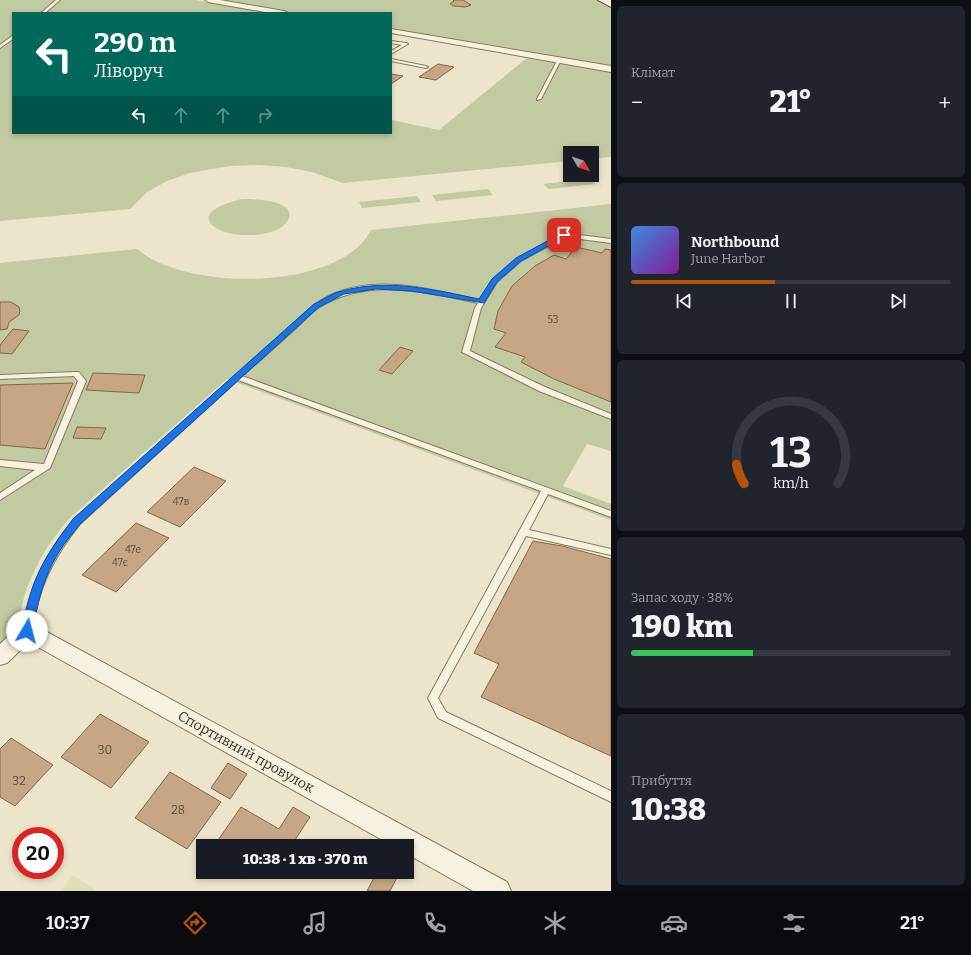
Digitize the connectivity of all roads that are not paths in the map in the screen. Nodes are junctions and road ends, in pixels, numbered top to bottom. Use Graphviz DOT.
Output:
graph roads {
  1 [pos="58,0"];
  2 [pos="208,0"];
  3 [pos="603,0"];
  4 [pos="611,4"];
  5 [pos="44,12"];
  6 [pos="278,12"];
  7 [pos="392,31"];
  8 [pos="12,38"];
  9 [pos="392,42"];
  10 [pos="0,47"];
  11 [pos="392,52"];
  12 [pos="392,60"];
  13 [pos="559,60"];
  14 [pos="426,67"];
  15 [pos="611,69"];
  16 [pos="540,99"];
  17 [pos="611,241"];
  18 [pos="482,302"];
  19 [pos="0,377"];
  20 [pos="237,377"];
  21 [pos="611,417"];
  22 [pos="0,463"];
  23 [pos="43,468"];
  24 [pos="546,490"];
  25 [pos="0,497"];
  26 [pos="611,514"];
  27 [pos="523,532"];
  28 [pos="611,552"];
  29 [pos="27,631"];
  30 [pos="0,657"];
  31 [pos="611,796"];
  32 [pos="498,891"];
  1 -- 5 [label="lane"];
  2 -- 6 [label="street"];
  3 -- 4 [label="main road"];
  7 -- 13 [label="street"];
  8 -- 10 [label="lane"];
  9 -- 11 [label="lane"];
  12 -- 14 [label="lane"];
  13 -- 15 [label="street"];
  13 -- 16 [label="lane"];
  17 -- 18 [label="lane"];
  18 -- 20 [label="lane"];
  18 -- 21 [label="lane"];
  19 -- 23 [label="lane"];
  20 -- 24 [label="lane"];
  20 -- 29 [label="lane"];
  22 -- 23 [label="lane"];
  23 -- 25 [label="lane"];
  24 -- 26 [label="lane"];
  24 -- 27 [label="lane"];
  27 -- 28 [label="lane"];
  27 -- 31 [label="lane"];
  29 -- 30 [label="street"];
  29 -- 32 [label="street, Спортивний провулок"];
}
